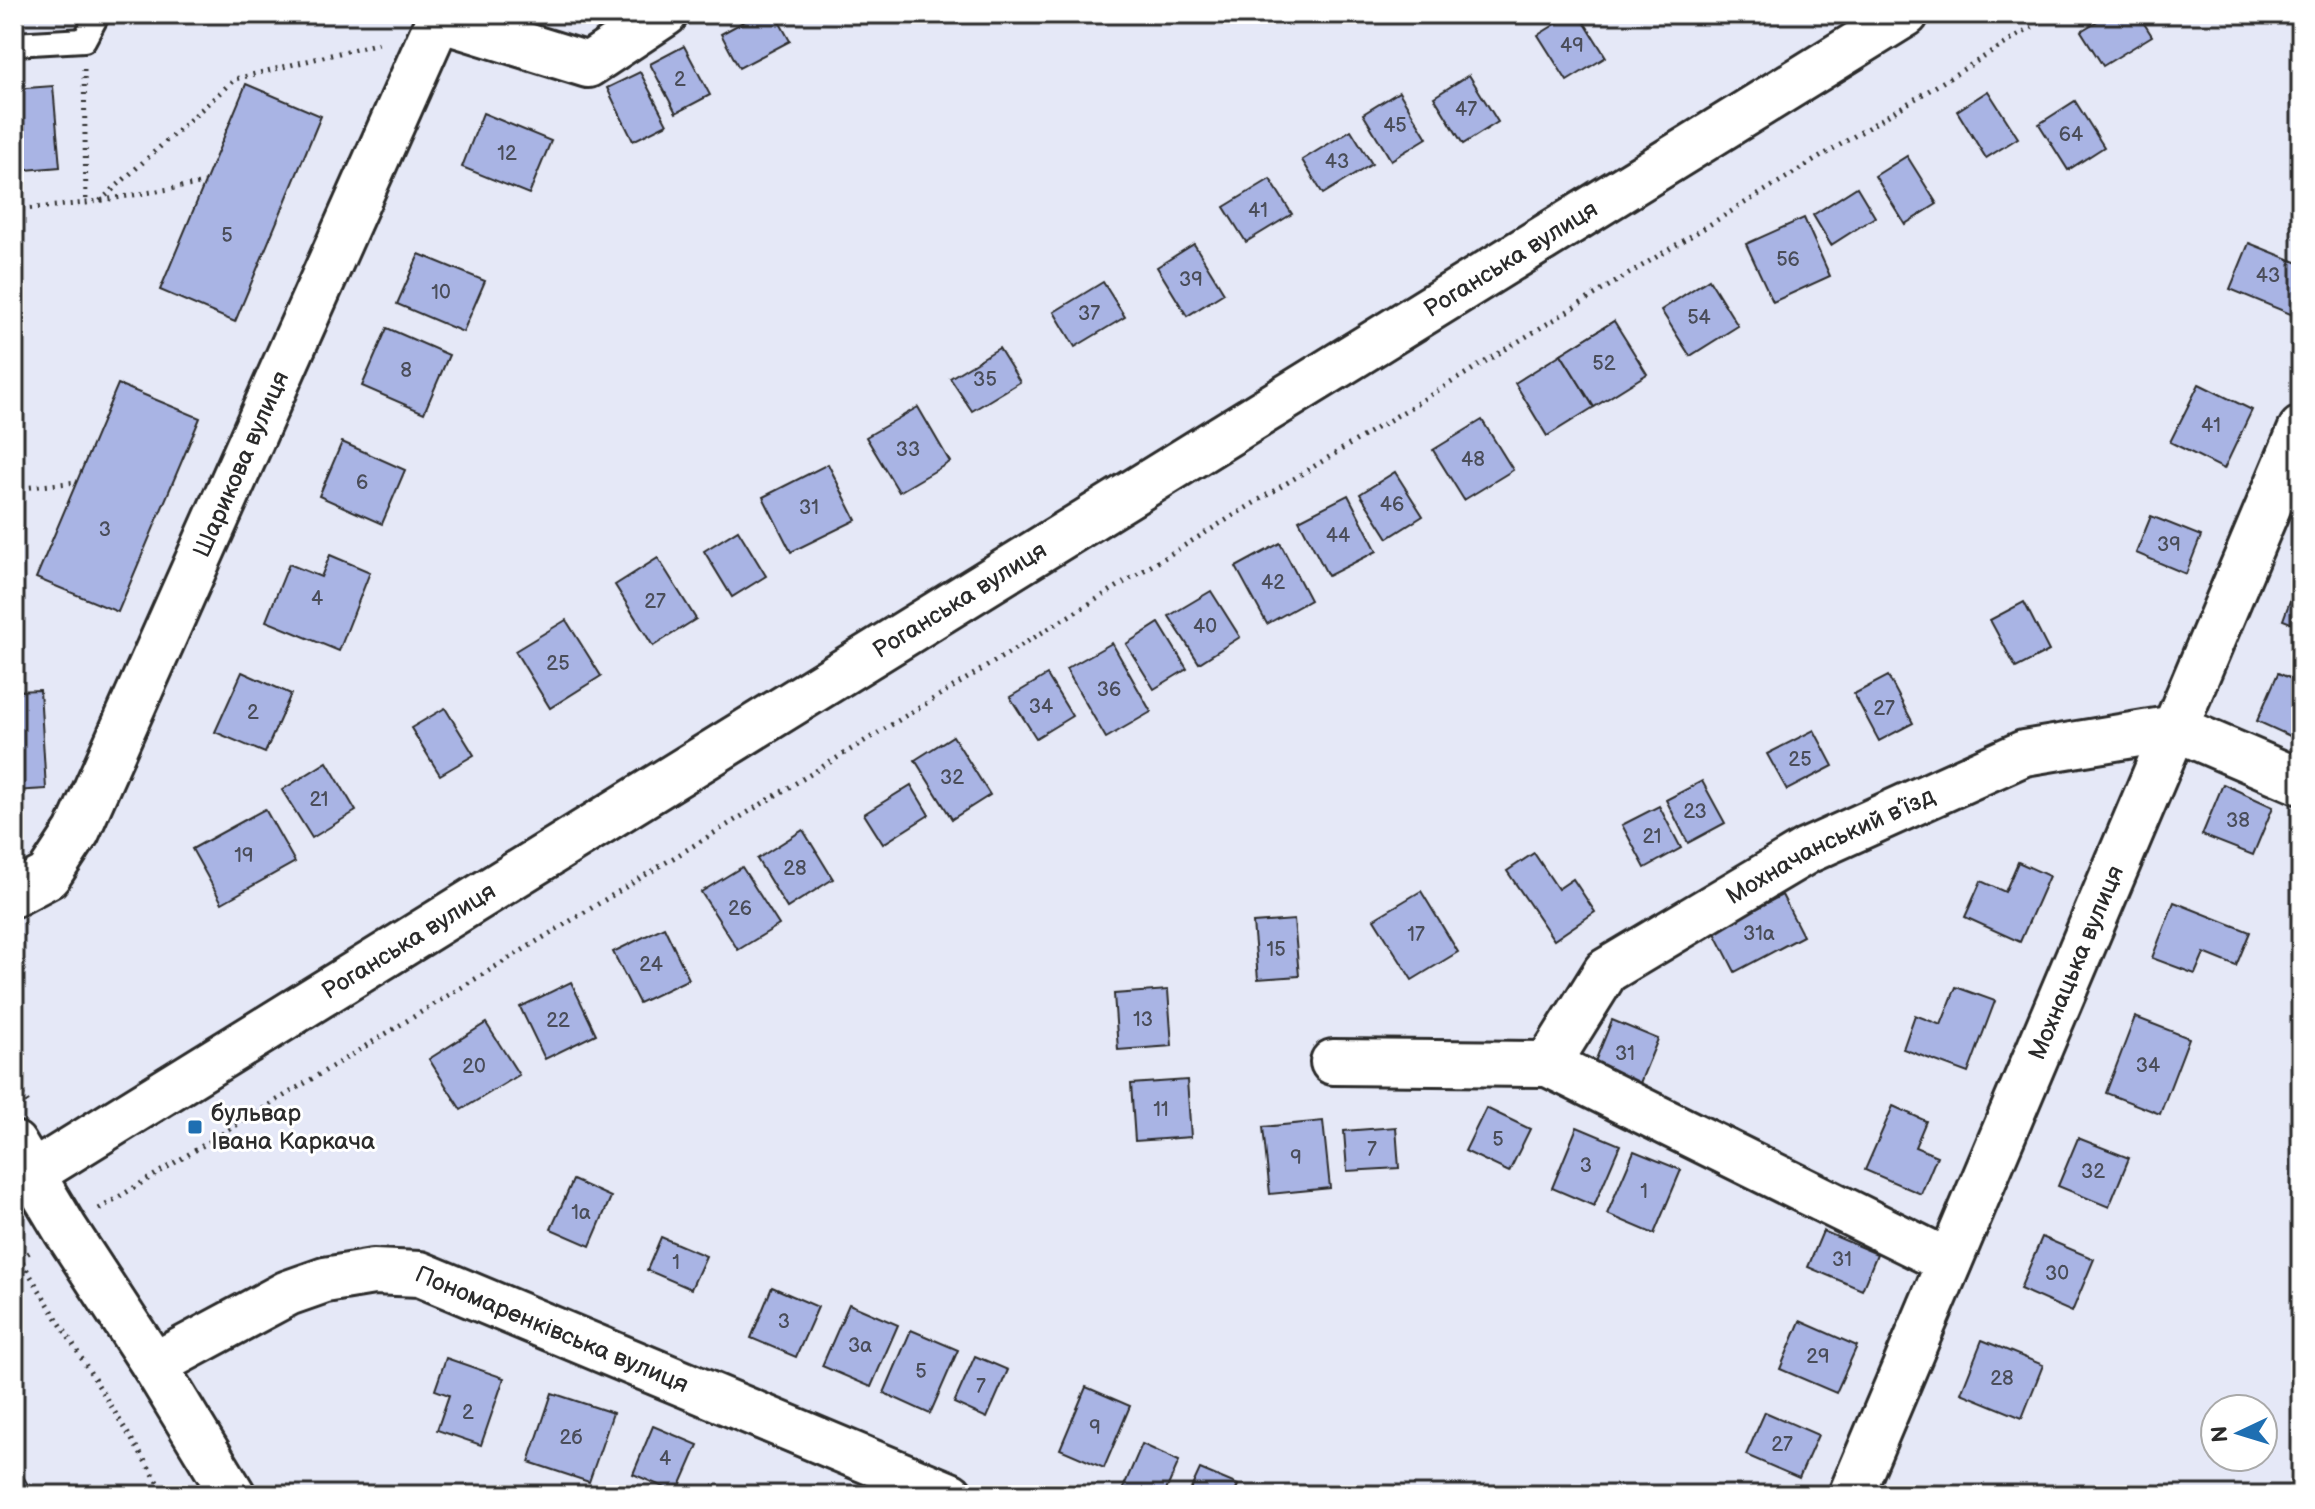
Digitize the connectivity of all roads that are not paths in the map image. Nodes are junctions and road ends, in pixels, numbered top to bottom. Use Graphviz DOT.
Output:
graph roads {
  1 [pos="98,14"];
  2 [pos="665,14"];
  3 [pos="1906,14"];
  4 [pos="440,16"];
  5 [pos="14,44"];
  6 [pos="2301,429"];
  7 [pos="2175,728"];
  8 [pos="2301,782"];
  9 [pos="14,894"];
  10 [pos="1333,1062"];
  11 [pos="1548,1064"];
  12 [pos="20,1168"];
  13 [pos="1949,1262"];
  14 [pos="154,1365"];
  15 [pos="233,1495"];
  16 [pos="950,1495"];
  17 [pos="1851,1495"];
  1 -- 5 [label="lane"];
  2 -- 4 [label="street"];
  3 -- 12 [label="street, Роганська вулиця"];
  4 -- 9 [label="street, Шарикова вулиця"];
  6 -- 7 [label="street, Мохнацька вулиця"];
  7 -- 8 [label="street"];
  7 -- 11 [label="street, Мохначанський в’їзд"];
  7 -- 13 [label="street, Мохнацька вулиця"];
  10 -- 11 [label="street"];
  11 -- 13 [label="street"];
  12 -- 14 [label="street"];
  13 -- 17 [label="street, Мохнацька вулиця"];
  14 -- 15 [label="street"];
  14 -- 16 [label="street, Пономаренківська вулиця"];
}
